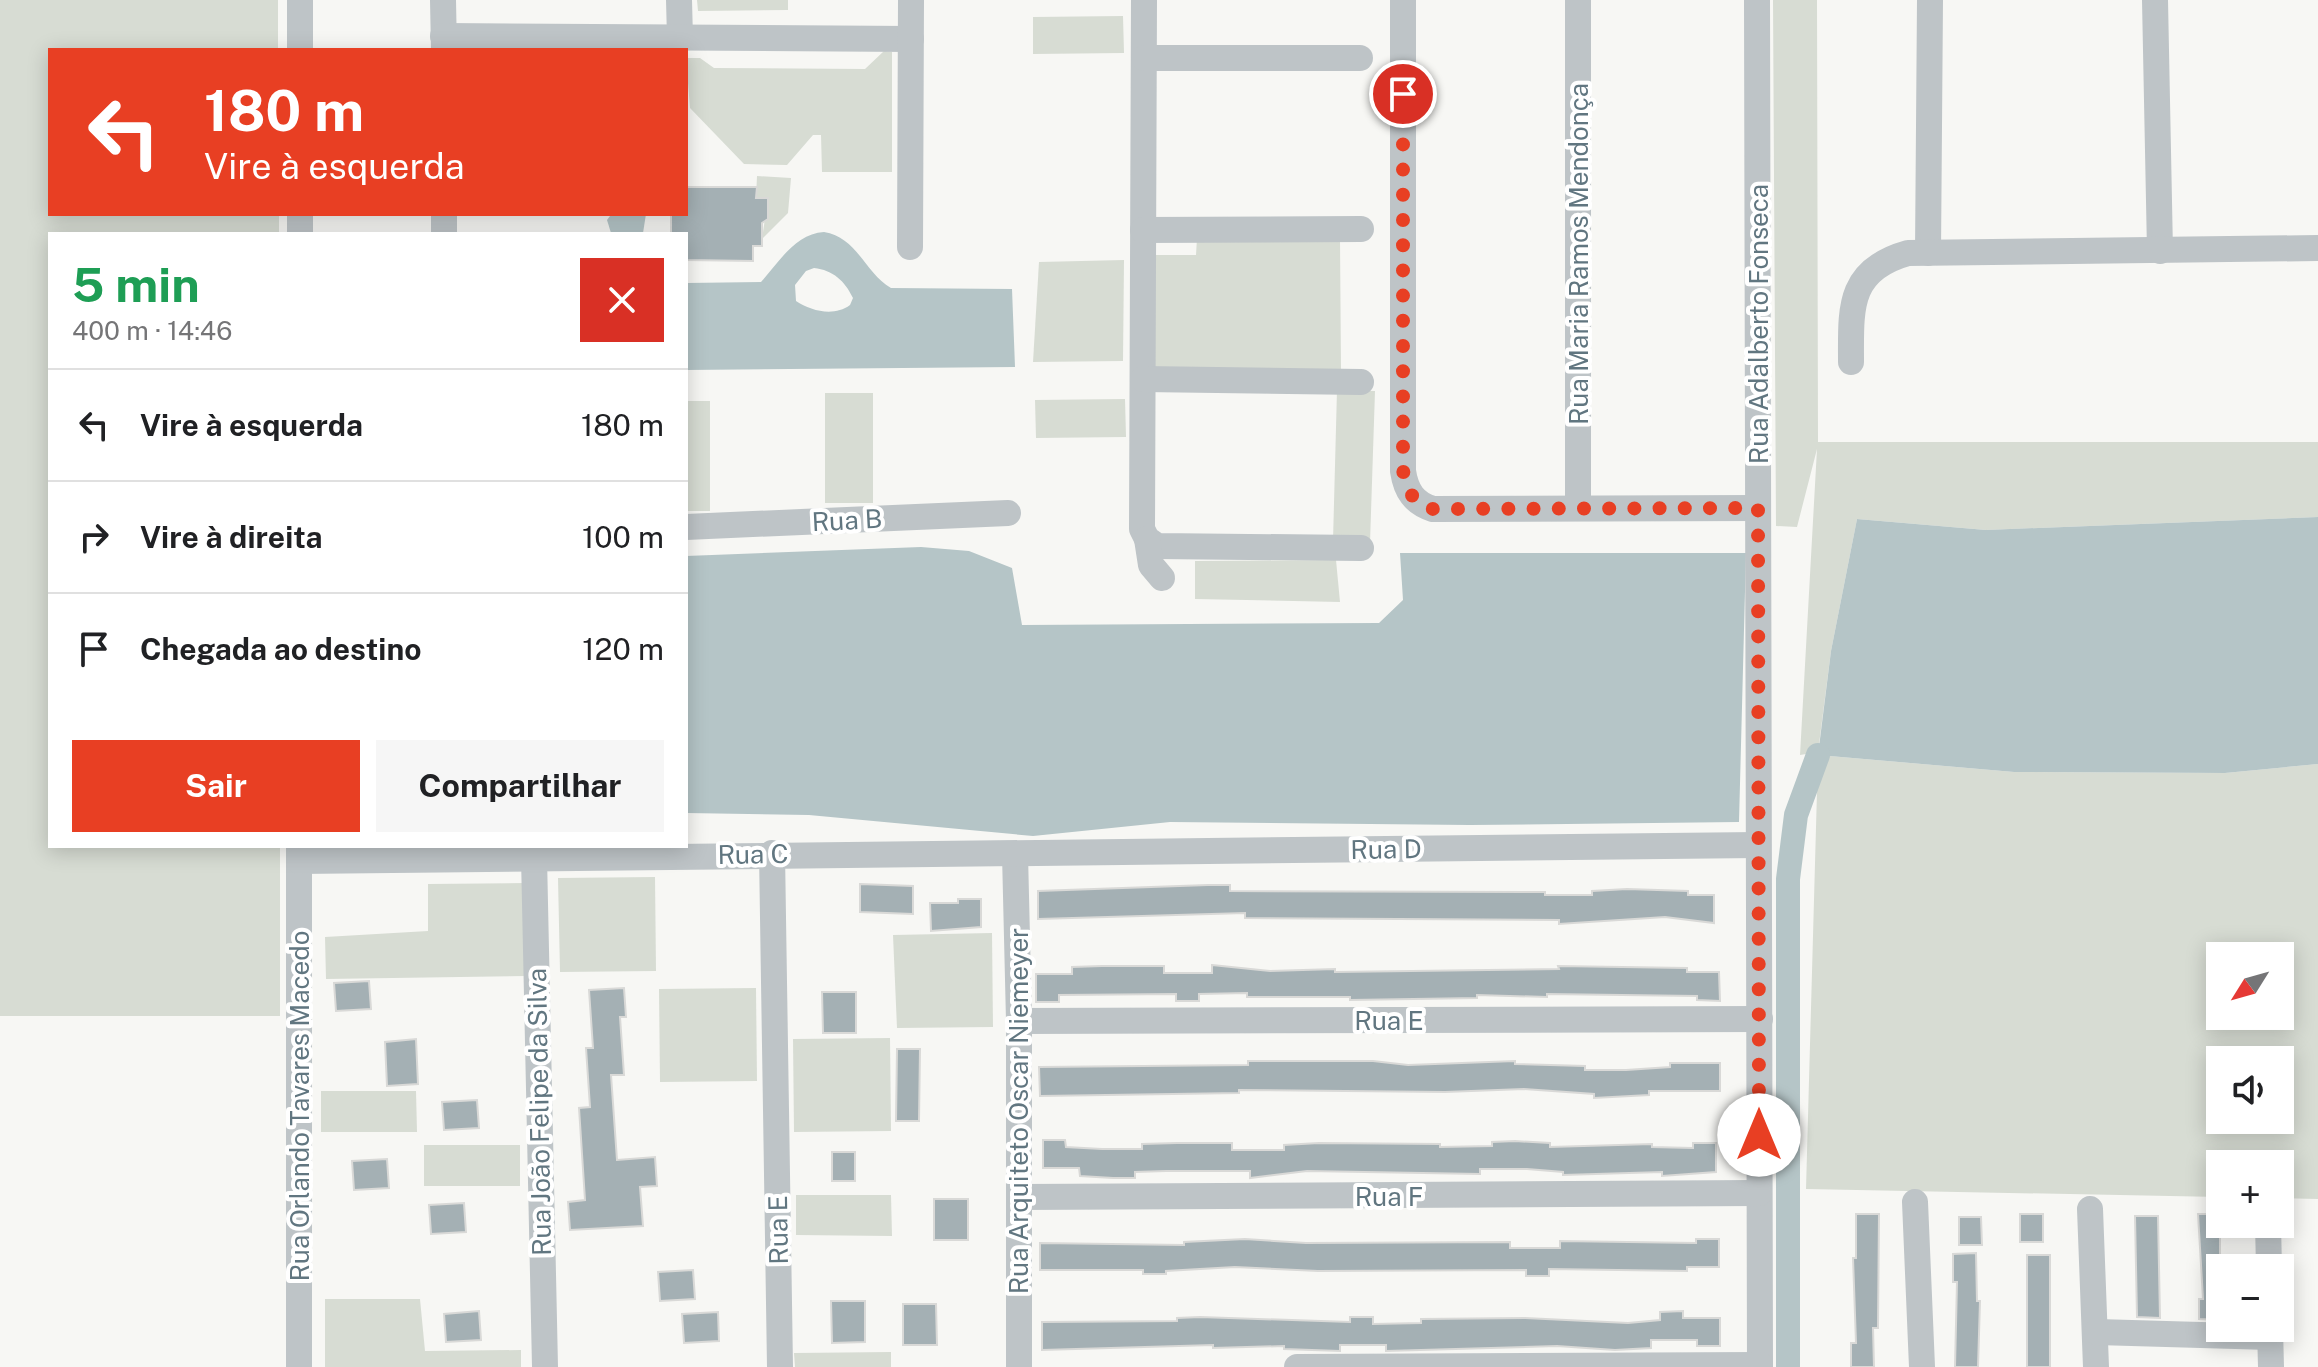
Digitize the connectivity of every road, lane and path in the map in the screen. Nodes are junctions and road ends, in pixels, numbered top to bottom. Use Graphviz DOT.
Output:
graph roads {
  1 [pos="300,0"];
  2 [pos="443,0"];
  3 [pos="679,0"];
  4 [pos="911,0"];
  5 [pos="1144,0"];
  6 [pos="1403,0"];
  7 [pos="1578,0"];
  8 [pos="1757,0"];
  9 [pos="1930,0"];
  10 [pos="2155,0"];
  11 [pos="680,38"];
  12 [pos="911,39"];
  13 [pos="444,43"];
  14 [pos="300,48"];
  15 [pos="1144,58"];
  16 [pos="1360,58"];
  17 [pos="1361,229"];
  18 [pos="1143,230"];
  19 [pos="910,247"];
  20 [pos="2318,248"];
  21 [pos="2160,251"];
  22 [pos="1928,253"];
  23 [pos="1851,362"];
  24 [pos="1143,379"];
  25 [pos="1361,382"];
  26 [pos="1578,507"];
  27 [pos="1758,508"];
  28 [pos="1008,513"];
  29 [pos="688,527"];
  30 [pos="1147,539"];
  31 [pos="1361,548"];
  32 [pos="1162,578"];
  33 [pos="1758,845"];
  34 [pos="299,853"];
  35 [pos="772,853"];
  36 [pos="1015,854"];
  37 [pos="534,857"];
  38 [pos="1760,1019"];
  39 [pos="1019,1021"];
  40 [pos="1759,1193"];
  41 [pos="1020,1197"];
  42 [pos="1915,1202"];
  43 [pos="2090,1209"];
  44 [pos="2097,1332"];
  45 [pos="2206,1332"];
  46 [pos="2270,1342"];
  47 [pos="1760,1366"];
  48 [pos="299,1367"];
  49 [pos="545,1367"];
  50 [pos="780,1367"];
  51 [pos="1019,1367"];
  52 [pos="1297,1367"];
  53 [pos="1922,1367"];
  54 [pos="2096,1367"];
  55 [pos="2271,1367"];
  1 -- 14 [label="street"];
  2 -- 13 [label="street"];
  3 -- 11 [label="street"];
  4 -- 12 [label="street"];
  5 -- 15 [label="street"];
  6 -- 26 [label="street"];
  7 -- 26 [label="street, Rua Maria Ramos Mendonça"];
  8 -- 27 [label="street, Rua Adalberto Fonseca"];
  9 -- 22 [label="street"];
  10 -- 21 [label="street"];
  11 -- 12 [label="street"];
  11 -- 13 [label="street"];
  12 -- 19 [label="street"];
  15 -- 16 [label="street"];
  15 -- 18 [label="street"];
  17 -- 18 [label="street"];
  18 -- 24 [label="street"];
  20 -- 21 [label="street"];
  21 -- 22 [label="street"];
  22 -- 23 [label="street"];
  24 -- 25 [label="street"];
  24 -- 30 [label="street"];
  26 -- 27 [label="street"];
  27 -- 33 [label="street, Rua Adalberto Fonseca"];
  28 -- 29 [label="street, Rua B"];
  30 -- 31 [label="street"];
  30 -- 32 [label="street"];
  33 -- 36 [label="street, Rua D"];
  33 -- 38 [label="street, Rua Adalberto Fonseca"];
  34 -- 37 [label="street, Rua C"];
  34 -- 48 [label="street, Rua Orlando Tavares Macedo"];
  35 -- 36 [label="street, Rua C"];
  35 -- 37 [label="street, Rua C"];
  35 -- 50 [label="street, Rua E"];
  36 -- 39 [label="street, Rua Arquiteto Oscar Niemeyer"];
  37 -- 49 [label="street, Rua João Felipe da Silva"];
  38 -- 39 [label="street, Rua E"];
  38 -- 40 [label="street, Rua Adalberto Fonseca"];
  39 -- 41 [label="street, Rua Arquiteto Oscar Niemeyer"];
  40 -- 41 [label="street, Rua F"];
  40 -- 47 [label="street, Rua Adalberto Fonseca"];
  41 -- 51 [label="street, Rua Arquiteto Oscar Niemeyer"];
  42 -- 53 [label="street"];
  43 -- 44 [label="street"];
  44 -- 45 [label="street"];
  44 -- 54 [label="street"];
  46 -- 55 [label="street"];
  47 -- 52 [label="street"];
}
